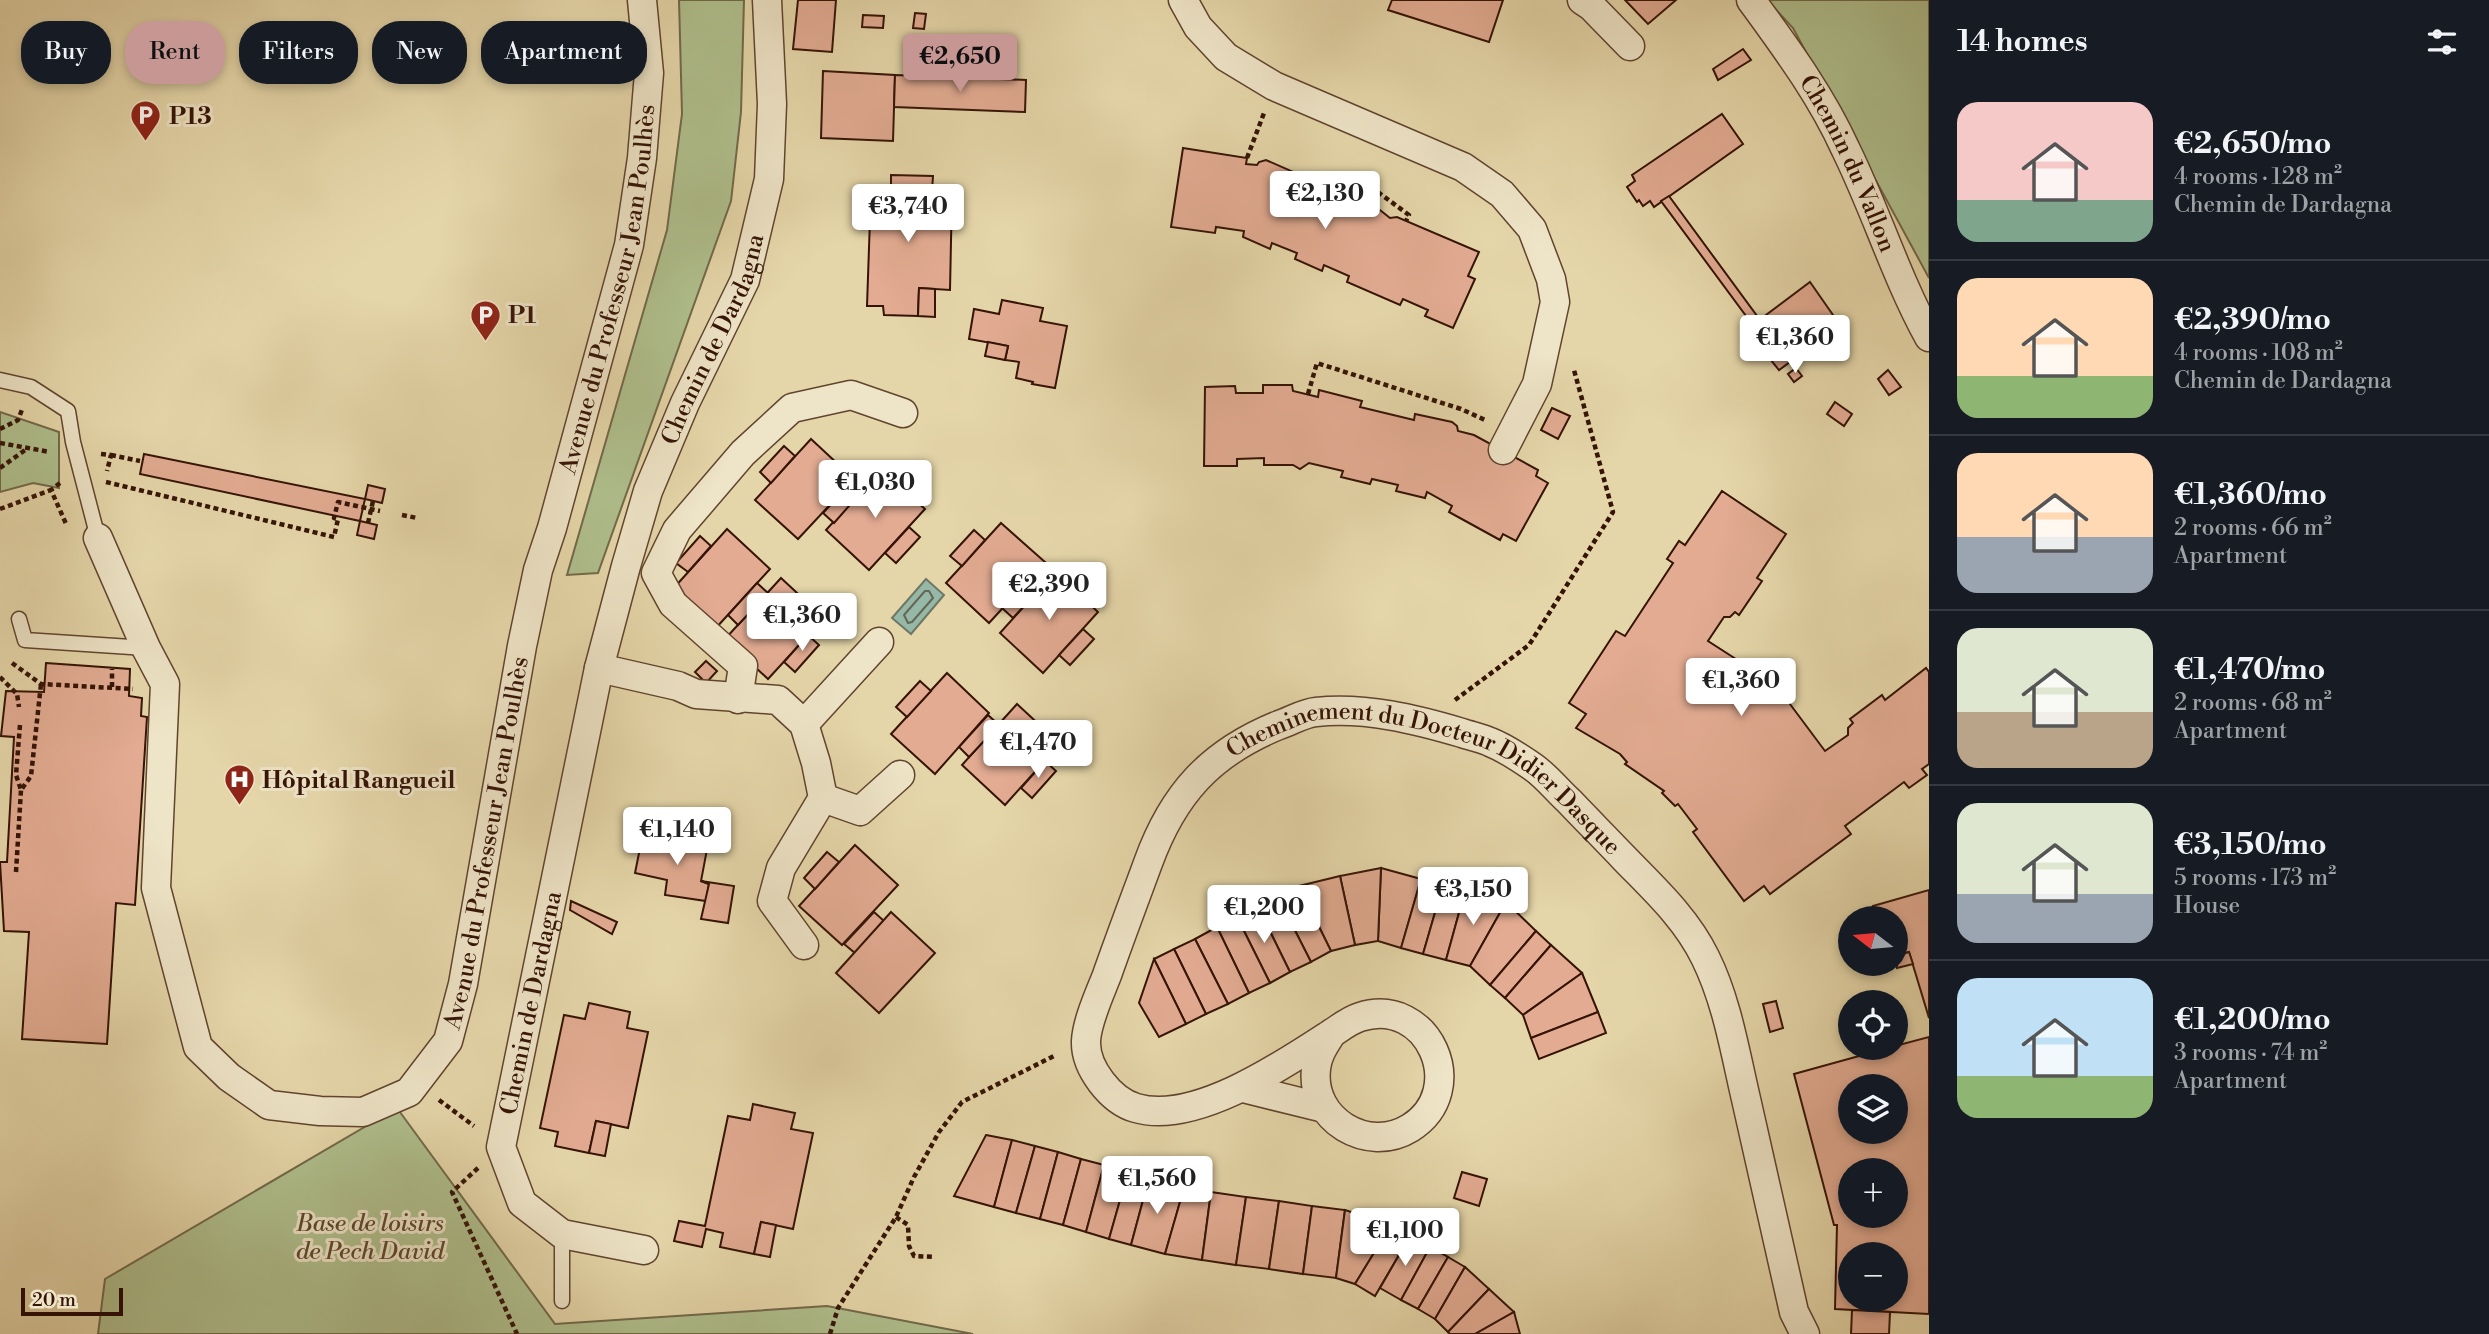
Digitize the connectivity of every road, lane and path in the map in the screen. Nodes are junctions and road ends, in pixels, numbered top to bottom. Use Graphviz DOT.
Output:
graph roads {
  1 [pos="642,0"];
  2 [pos="767,0"];
  3 [pos="1183,0"];
  4 [pos="1582,0"];
  5 [pos="1751,0"];
  6 [pos="1630,46"];
  7 [pos="1273,86"];
  8 [pos="1247,158"];
  9 [pos="1371,187"];
  10 [pos="1406,221"];
  11 [pos="1929,337"];
  12 [pos="1573,368"];
  13 [pos="0,380"];
  14 [pos="1308,394"];
  15 [pos="1461,409"];
  16 [pos="903,413"];
  17 [pos="28,448"];
  18 [pos="1503,450"];
  19 [pos="111,455"];
  20 [pos="141,461"];
  21 [pos="0,468"];
  22 [pos="110,483"];
  23 [pos="51,490"];
  24 [pos="373,501"];
  25 [pos="0,509"];
  26 [pos="372,509"];
  27 [pos="380,511"];
  28 [pos="402,515"];
  29 [pos="417,518"];
  30 [pos="368,523"];
  31 [pos="98,538"];
  32 [pos="19,619"];
  33 [pos="879,642"];
  34 [pos="146,648"];
  35 [pos="10,661"];
  36 [pos="112,666"];
  37 [pos="599,668"];
  38 [pos="1489,673"];
  39 [pos="0,677"];
  40 [pos="41,684"];
  41 [pos="112,687"];
  42 [pos="133,697"];
  43 [pos="738,699"];
  44 [pos="19,707"];
  45 [pos="38,709"];
  46 [pos="804,724"];
  47 [pos="20,725"];
  48 [pos="35,738"];
  49 [pos="900,775"];
  50 [pos="21,790"];
  51 [pos="822,798"];
  52 [pos="16,872"];
  53 [pos="804,945"];
  54 [pos="1332,1033"];
  55 [pos="1086,1043"];
  56 [pos="416,1083"];
  57 [pos="1243,1088"];
  58 [pos="1324,1108"];
  59 [pos="501,1147"];
  60 [pos="452,1192"];
  61 [pos="896,1217"];
  62 [pos="562,1234"];
  63 [pos="644,1250"];
  64 [pos="935,1257"];
  65 [pos="562,1301"];
  66 [pos="517,1334"];
  67 [pos="830,1334"];
  68 [pos="1805,1334"];
  1 -- 56 [label="street, Avenue du Professeur Jean Poulhès"];
  2 -- 37 [label="street, Chemin de Dardagna"];
  3 -- 7 [label="street"];
  4 -- 6 [label="street"];
  5 -- 11 [label="street, Chemin du Vallon"];
  7 -- 8 [label="path"];
  7 -- 18 [label="street"];
  9 -- 10 [label="path"];
  12 -- 38 [label="path"];
  13 -- 31 [label="lane, Avenue du Professeur Jean Poulhès"];
  14 -- 15 [label="path"];
  16 -- 43 [label="street"];
  17 -- 21 [label="path"];
  19 -- 20 [label="path"];
  22 -- 26 [label="path"];
  23 -- 25 [label="path"];
  24 -- 26 [label="path"];
  26 -- 27 [label="path"];
  26 -- 30 [label="path"];
  28 -- 29 [label="path"];
  31 -- 34 [label="street, Avenue du Professeur Jean Poulhès"];
  32 -- 34 [label="lane"];
  33 -- 46 [label="street"];
  34 -- 56 [label="street, Avenue du Professeur Jean Poulhès"];
  35 -- 40 [label="path"];
  36 -- 41 [label="path"];
  37 -- 43 [label="street"];
  37 -- 59 [label="street, Chemin de Dardagna"];
  39 -- 44 [label="path"];
  40 -- 41 [label="path"];
  40 -- 48 [label="path"];
  41 -- 42 [label="path"];
  43 -- 46 [label="street"];
  45 -- 48 [label="path"];
  46 -- 51 [label="street"];
  47 -- 50 [label="path"];
  48 -- 50 [label="path"];
  49 -- 51 [label="street"];
  50 -- 52 [label="path"];
  51 -- 53 [label="street"];
  54 -- 57 [label="street"];
  54 -- 58 [label="street"];
  54 -- 58 [label="street"];
  55 -- 57 [label="street"];
  55 -- 61 [label="path"];
  55 -- 68 [label="street, Cheminement du Docteur Didier Dasque"];
  56 -- 59 [label="path"];
  57 -- 58 [label="street"];
  59 -- 62 [label="street, Chemin de Dardagna"];
  60 -- 66 [label="path"];
  61 -- 64 [label="path"];
  61 -- 67 [label="path"];
  62 -- 63 [label="street, Chemin de Dardagna"];
  62 -- 65 [label="lane"];
}
